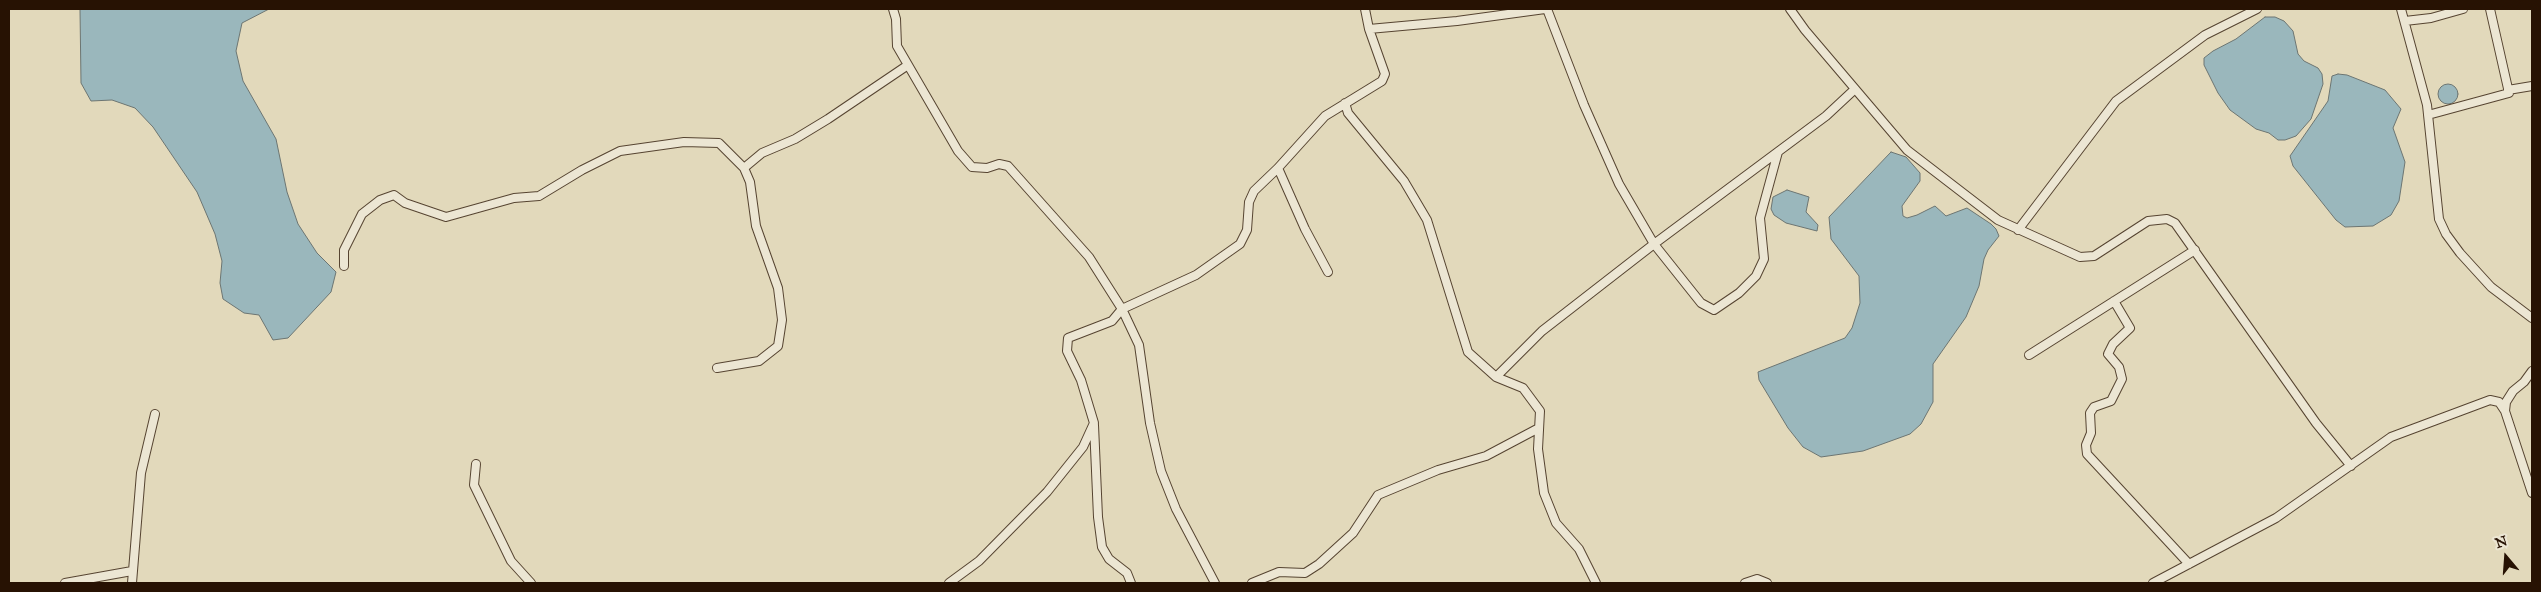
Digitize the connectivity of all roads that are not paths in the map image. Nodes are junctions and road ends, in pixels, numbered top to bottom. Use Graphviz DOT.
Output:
graph roads {
  1 [pos="893,9"];
  2 [pos="1365,9"];
  3 [pos="1546,9"];
  4 [pos="1790,9"];
  5 [pos="2257,9"];
  6 [pos="2401,9"];
  7 [pos="2463,9"];
  8 [pos="2490,9"];
  9 [pos="2405,21"];
  10 [pos="1369,29"];
  11 [pos="908,65"];
  12 [pos="2532,86"];
  13 [pos="1855,89"];
  14 [pos="2508,90"];
  15 [pos="1345,103"];
  16 [pos="2428,115"];
  17 [pos="1778,152"];
  18 [pos="744,168"];
  19 [pos="1278,168"];
  20 [pos="2018,230"];
  21 [pos="1654,244"];
  22 [pos="2195,250"];
  23 [pos="344,266"];
  24 [pos="1328,272"];
  25 [pos="2114,301"];
  26 [pos="1122,309"];
  27 [pos="2532,318"];
  28 [pos="2029,355"];
  29 [pos="717,368"];
  30 [pos="2532,371"];
  31 [pos="1496,377"];
  32 [pos="2505,411"];
  33 [pos="155,414"];
  34 [pos="1094,423"];
  35 [pos="1537,429"];
  36 [pos="476,464"];
  37 [pos="2351,466"];
  38 [pos="2532,493"];
  39 [pos="2189,564"];
  40 [pos="132,570"];
  41 [pos="65,583"];
  42 [pos="132,583"];
  43 [pos="530,583"];
  44 [pos="949,583"];
  45 [pos="1131,583"];
  46 [pos="1215,583"];
  47 [pos="1252,583"];
  48 [pos="1596,583"];
  49 [pos="1745,583"];
  50 [pos="1767,583"];
  51 [pos="2153,583"];
  1 -- 11 [label="street"];
  2 -- 10 [label="street"];
  3 -- 10 [label="street"];
  3 -- 21 [label="street"];
  4 -- 13 [label="street"];
  5 -- 20 [label="street"];
  6 -- 9 [label="street"];
  7 -- 9 [label="street"];
  8 -- 14 [label="street"];
  9 -- 16 [label="street"];
  10 -- 15 [label="street"];
  11 -- 18 [label="street"];
  11 -- 26 [label="street"];
  12 -- 14 [label="street"];
  13 -- 17 [label="street"];
  13 -- 20 [label="street"];
  14 -- 16 [label="street"];
  15 -- 19 [label="street"];
  15 -- 31 [label="street"];
  16 -- 27 [label="street"];
  17 -- 21 [label="street"];
  17 -- 21 [label="street"];
  18 -- 23 [label="street"];
  18 -- 29 [label="street"];
  19 -- 24 [label="street"];
  19 -- 26 [label="street"];
  20 -- 22 [label="street"];
  21 -- 31 [label="street"];
  22 -- 25 [label="street"];
  22 -- 37 [label="street"];
  25 -- 28 [label="street"];
  25 -- 39 [label="street"];
  26 -- 34 [label="street"];
  26 -- 46 [label="street"];
  30 -- 32 [label="street"];
  31 -- 35 [label="street"];
  32 -- 37 [label="street"];
  32 -- 38 [label="street"];
  33 -- 40 [label="street"];
  34 -- 44 [label="street"];
  34 -- 45 [label="street"];
  35 -- 47 [label="street"];
  35 -- 48 [label="street"];
  36 -- 43 [label="street"];
  37 -- 39 [label="street"];
  39 -- 51 [label="street"];
  40 -- 41 [label="street"];
  40 -- 42 [label="street"];
  49 -- 50 [label="street"];
}
